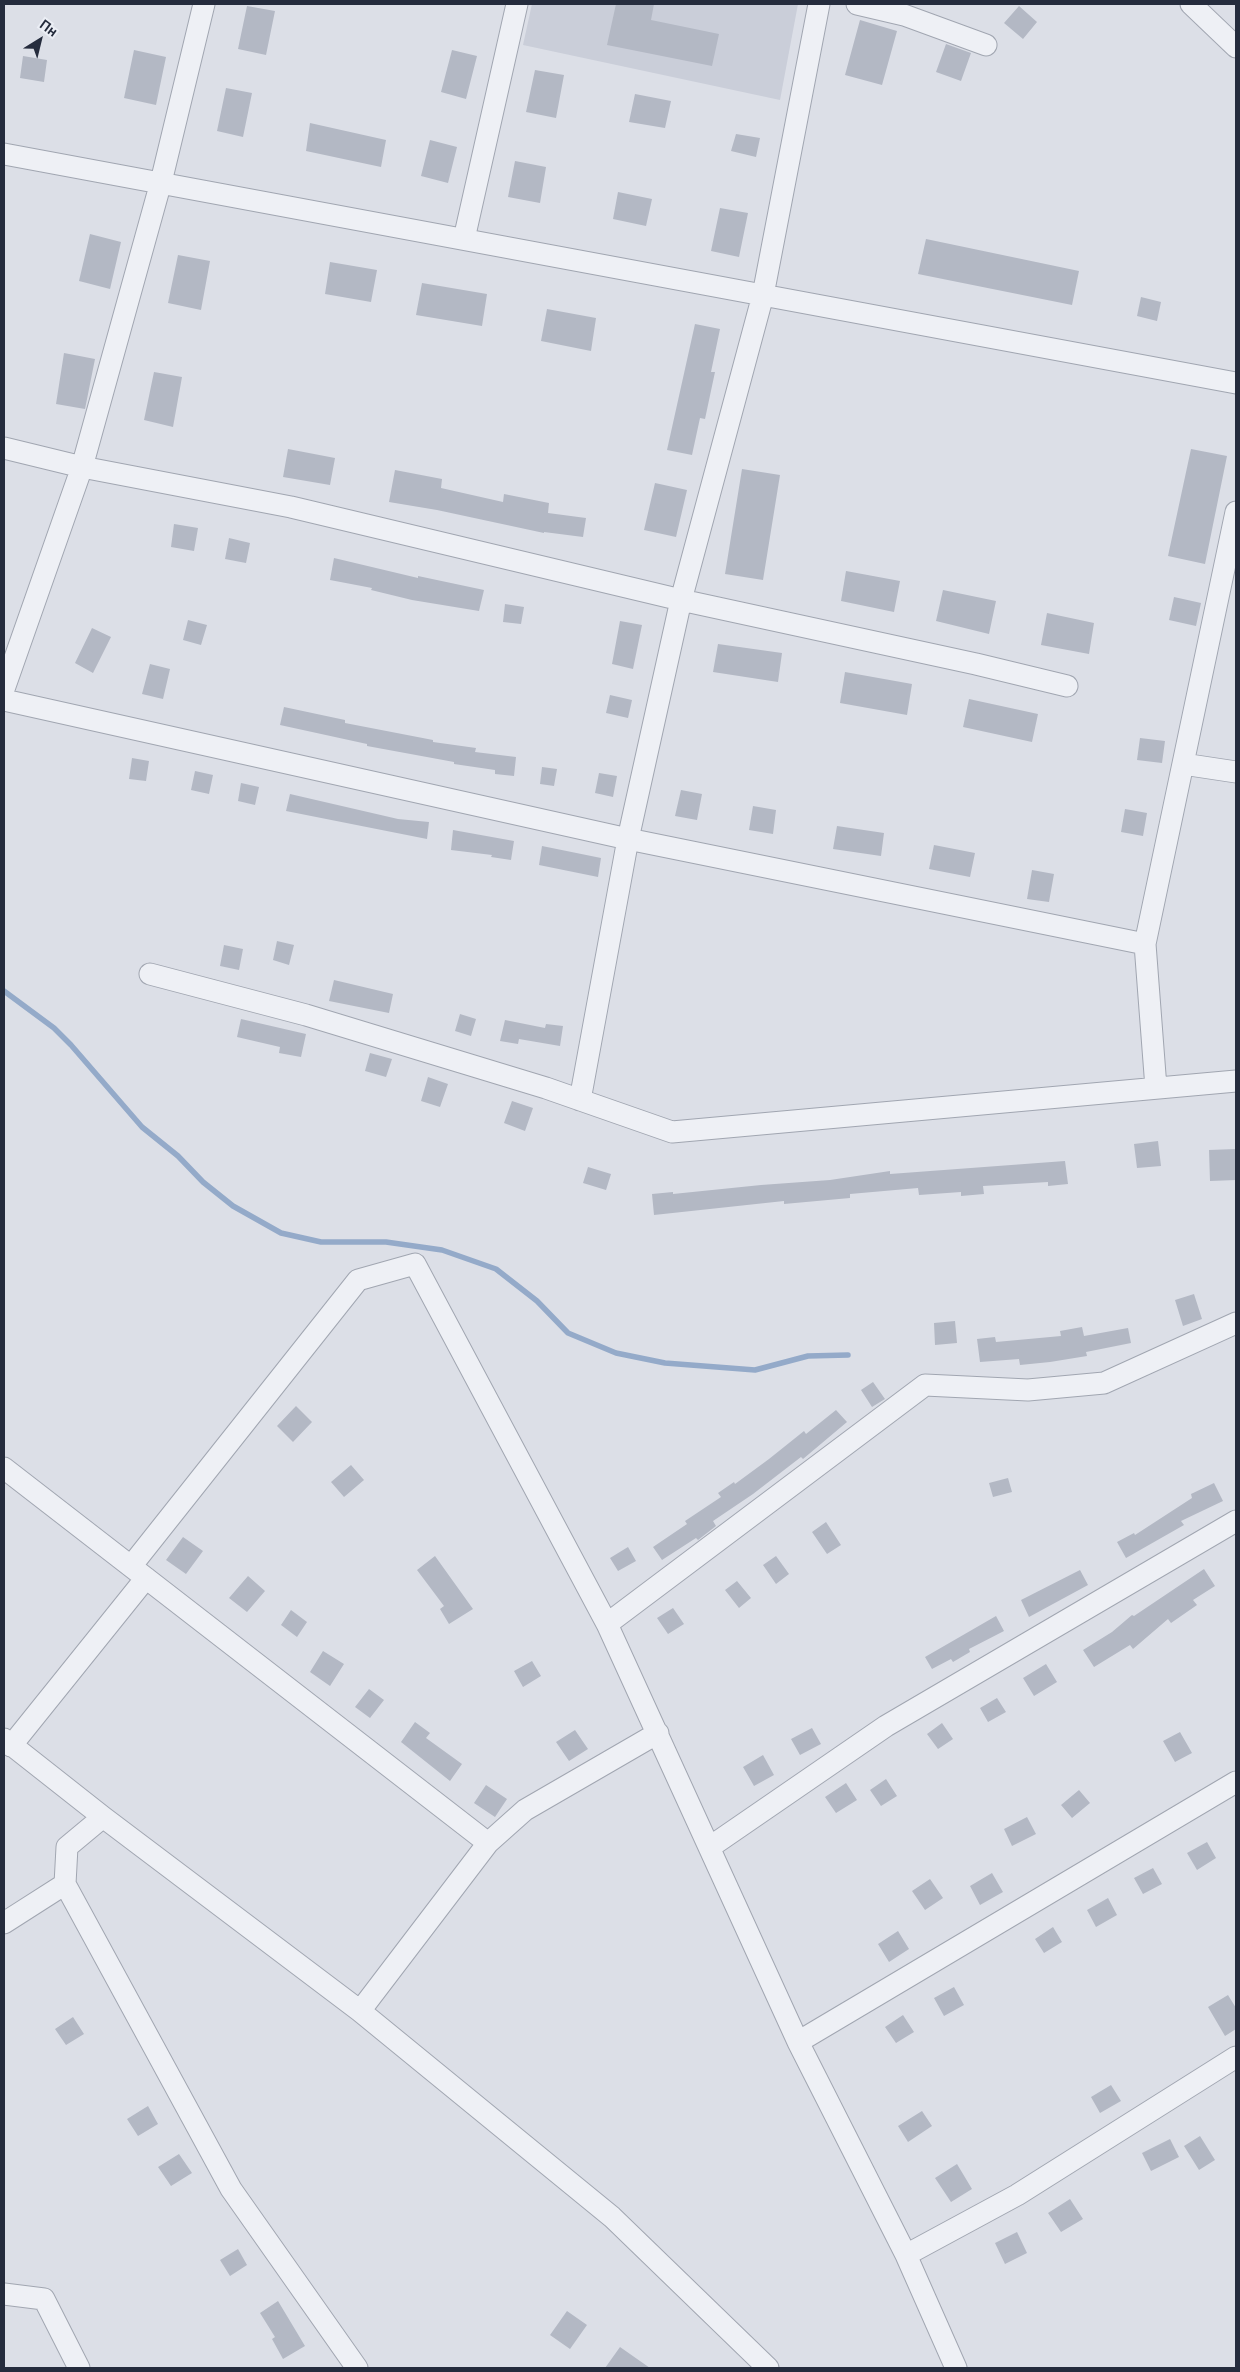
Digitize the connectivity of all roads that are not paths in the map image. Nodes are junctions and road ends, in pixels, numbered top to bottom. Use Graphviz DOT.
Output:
graph roads {
  1 [pos="204,4"];
  2 [pos="517,4"];
  3 [pos="819,4"];
  4 [pos="857,4"];
  5 [pos="1192,4"];
  6 [pos="986,45"];
  7 [pos="1236,47"];
  8 [pos="4,154"];
  9 [pos="161,182"];
  10 [pos="464,239"];
  11 [pos="763,295"];
  12 [pos="1236,383"];
  13 [pos="4,448"];
  14 [pos="82,468"];
  15 [pos="1236,512"];
  16 [pos="682,600"];
  17 [pos="1067,686"];
  18 [pos="4,689"];
  19 [pos="4,700"];
  20 [pos="1183,764"];
  21 [pos="1236,772"];
  22 [pos="628,839"];
  23 [pos="1145,944"];
  24 [pos="150,974"];
  25 [pos="1236,1081"];
  26 [pos="1156,1088"];
  27 [pos="580,1100"];
  28 [pos="1236,1323"];
  29 [pos="4,1468"];
  30 [pos="1236,1521"];
  31 [pos="139,1572"];
  32 [pos="606,1624"];
  33 [pos="658,1733"];
  34 [pos="7,1742"];
  35 [pos="1236,1782"];
  36 [pos="103,1817"];
  37 [pos="488,1843"];
  38 [pos="710,1847"];
  39 [pos="65,1884"];
  40 [pos="4,1923"];
  41 [pos="360,2011"];
  42 [pos="798,2042"];
  43 [pos="1236,2057"];
  44 [pos="906,2255"];
  45 [pos="4,2294"];
  46 [pos="79,2368"];
  47 [pos="357,2368"];
  48 [pos="768,2368"];
  49 [pos="956,2368"];
  1 -- 9 [label="street"];
  2 -- 10 [label="street"];
  3 -- 11 [label="street"];
  4 -- 6 [label="street"];
  5 -- 7 [label="street"];
  8 -- 9 [label="street"];
  9 -- 10 [label="street"];
  9 -- 14 [label="street"];
  10 -- 11 [label="street"];
  11 -- 12 [label="street"];
  11 -- 16 [label="street"];
  13 -- 14 [label="street"];
  14 -- 16 [label="street"];
  14 -- 18 [label="street"];
  15 -- 20 [label="street"];
  16 -- 17 [label="street"];
  16 -- 22 [label="street"];
  19 -- 22 [label="street"];
  20 -- 21 [label="street"];
  20 -- 23 [label="street"];
  22 -- 23 [label="street"];
  22 -- 27 [label="street"];
  23 -- 26 [label="street"];
  24 -- 27 [label="street"];
  25 -- 26 [label="street"];
  26 -- 27 [label="street"];
  28 -- 32 [label="street"];
  29 -- 31 [label="street"];
  30 -- 38 [label="street"];
  31 -- 32 [label="street"];
  31 -- 34 [label="street"];
  31 -- 37 [label="street"];
  32 -- 33 [label="street"];
  33 -- 37 [label="street"];
  33 -- 38 [label="street"];
  34 -- 36 [label="street"];
  35 -- 42 [label="street"];
  36 -- 39 [label="street"];
  36 -- 41 [label="street"];
  37 -- 41 [label="street"];
  38 -- 42 [label="street"];
  39 -- 40 [label="street"];
  39 -- 47 [label="street"];
  41 -- 48 [label="street"];
  42 -- 44 [label="street"];
  43 -- 44 [label="street"];
  44 -- 49 [label="street"];
  45 -- 46 [label="street"];
}
